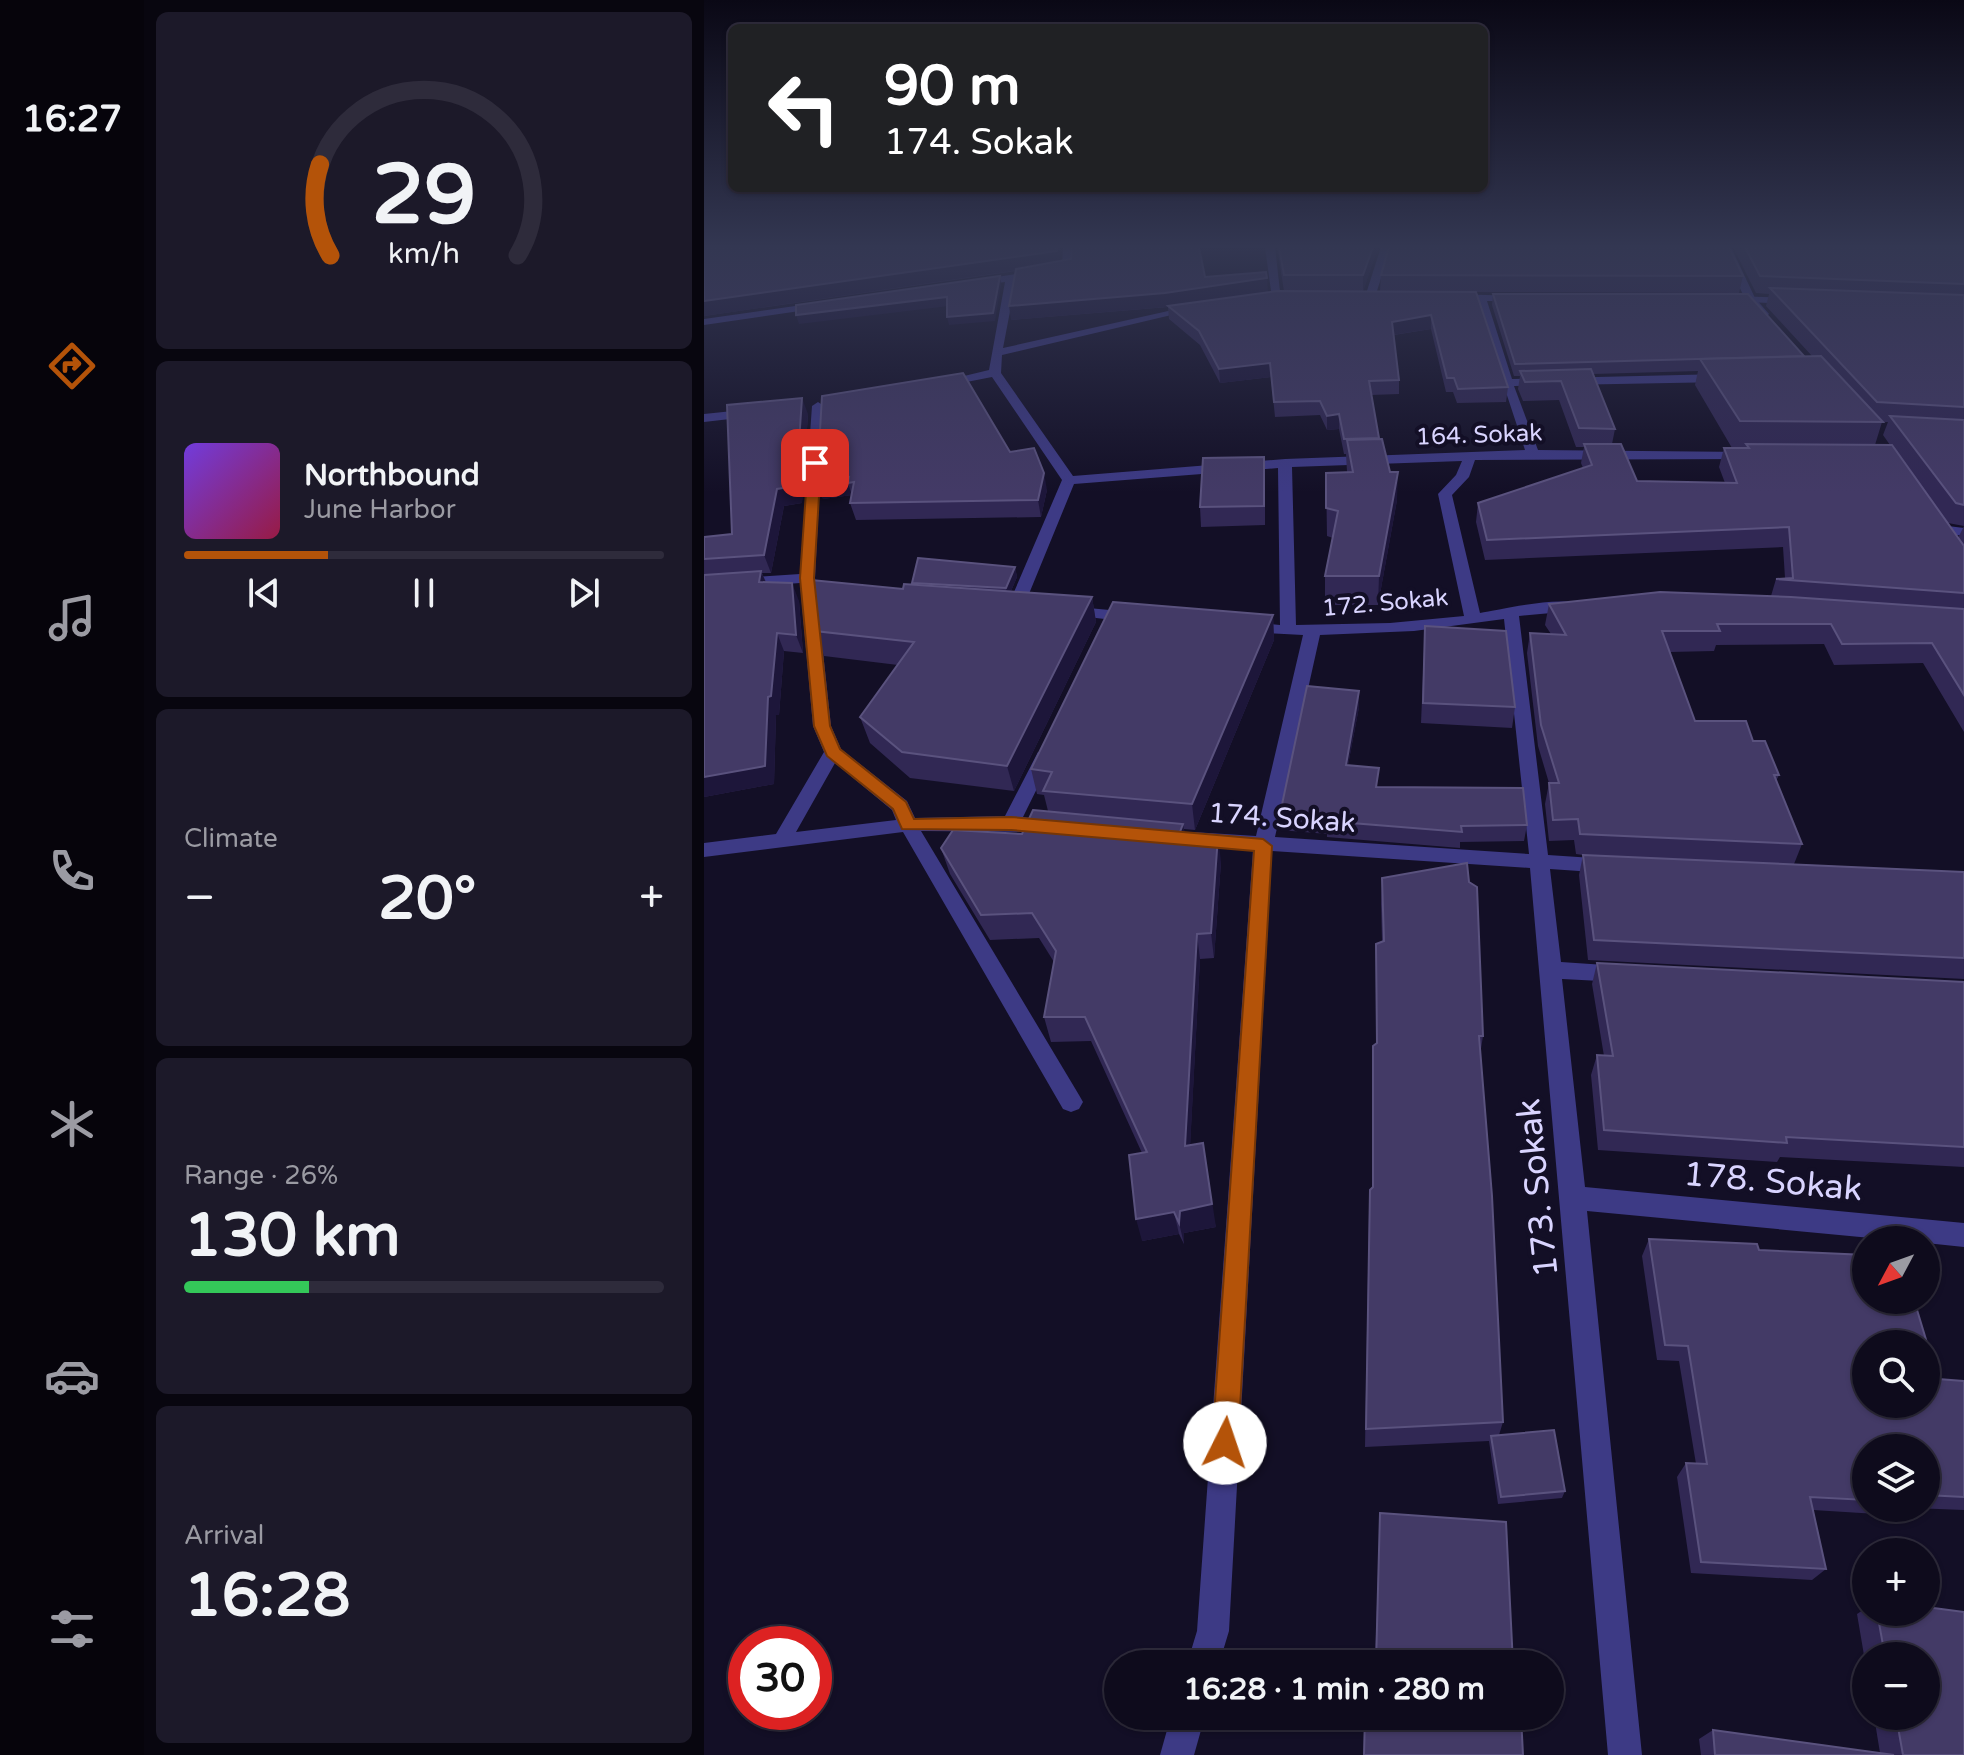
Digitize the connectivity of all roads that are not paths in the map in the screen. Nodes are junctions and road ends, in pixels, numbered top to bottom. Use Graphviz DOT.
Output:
graph roads {
  1 [pos="1001,329"];
  2 [pos="1100,329"];
  3 [pos="1490,329"];
  4 [pos="996,353"];
  5 [pos="995,373"];
  6 [pos="1741,377"];
  7 [pos="1507,383"];
  8 [pos="921,387"];
  9 [pos="819,406"];
  10 [pos="761,412"];
  11 [pos="704,418"];
  12 [pos="1533,454"];
  13 [pos="1767,456"];
  14 [pos="1470,457"];
  15 [pos="1285,463"];
  16 [pos="1069,480"];
  17 [pos="1940,528"];
  18 [pos="1964,532"];
  19 [pos="704,585"];
  20 [pos="814,590"];
  21 [pos="1588,605"];
  22 [pos="1511,614"];
  23 [pos="1155,619"];
  24 [pos="1473,619"];
  25 [pos="1229,625"];
  26 [pos="1300,632"];
  27 [pos="1051,740"];
  28 [pos="833,752"];
  29 [pos="1011,823"];
  30 [pos="908,825"];
  31 [pos="1074,829"];
  32 [pos="1169,837"];
  33 [pos="782,840"];
  34 [pos="1263,846"];
  35 [pos="704,850"];
  36 [pos="1541,863"];
  37 [pos="1635,867"];
  38 [pos="1549,970"];
  39 [pos="1641,975"];
  40 [pos="1071,1102"];
  41 [pos="1575,1198"];
  42 [pos="1964,1235"];
  43 [pos="1207,1650"];
  44 [pos="1184,1730"];
  45 [pos="1177,1755"];
  46 [pos="1625,1755"];
  1 -- 4 [label="street"];
  2 -- 4 [label="street"];
  3 -- 7 [label="street"];
  4 -- 5 [label="street"];
  5 -- 8 [label="street"];
  5 -- 16 [label="street"];
  6 -- 7 [label="street"];
  7 -- 12 [label="street"];
  9 -- 20 [label="street"];
  10 -- 11 [label="street"];
  12 -- 13 [label="street, 164. Sokak"];
  12 -- 14 [label="street, 164. Sokak"];
  14 -- 15 [label="street, 164. Sokak"];
  14 -- 24 [label="street"];
  15 -- 16 [label="street, 164. Sokak"];
  15 -- 26 [label="street"];
  16 -- 23 [label="street"];
  17 -- 18 [label="street"];
  19 -- 20 [label="street"];
  20 -- 28 [label="street"];
  21 -- 22 [label="street, 172. Sokak"];
  22 -- 24 [label="street, 172. Sokak"];
  22 -- 36 [label="street, 173. Sokak"];
  24 -- 26 [label="street, 172. Sokak"];
  25 -- 26 [label="street, 172. Sokak"];
  26 -- 34 [label="street"];
  27 -- 29 [label="street"];
  28 -- 30 [label="street"];
  28 -- 33 [label="street"];
  29 -- 30 [label="street"];
  29 -- 31 [label="street"];
  30 -- 33 [label="street"];
  30 -- 40 [label="street"];
  32 -- 34 [label="street, 174. Sokak"];
  33 -- 35 [label="street"];
  34 -- 36 [label="street, 174. Sokak"];
  34 -- 43 [label="street"];
  36 -- 37 [label="street, 174. Sokak"];
  36 -- 38 [label="street, 173. Sokak"];
  38 -- 39 [label="street"];
  38 -- 41 [label="street, 173. Sokak"];
  41 -- 42 [label="street, 178. Sokak"];
  41 -- 46 [label="street, 173. Sokak"];
  44 -- 45 [label="street"];
}
